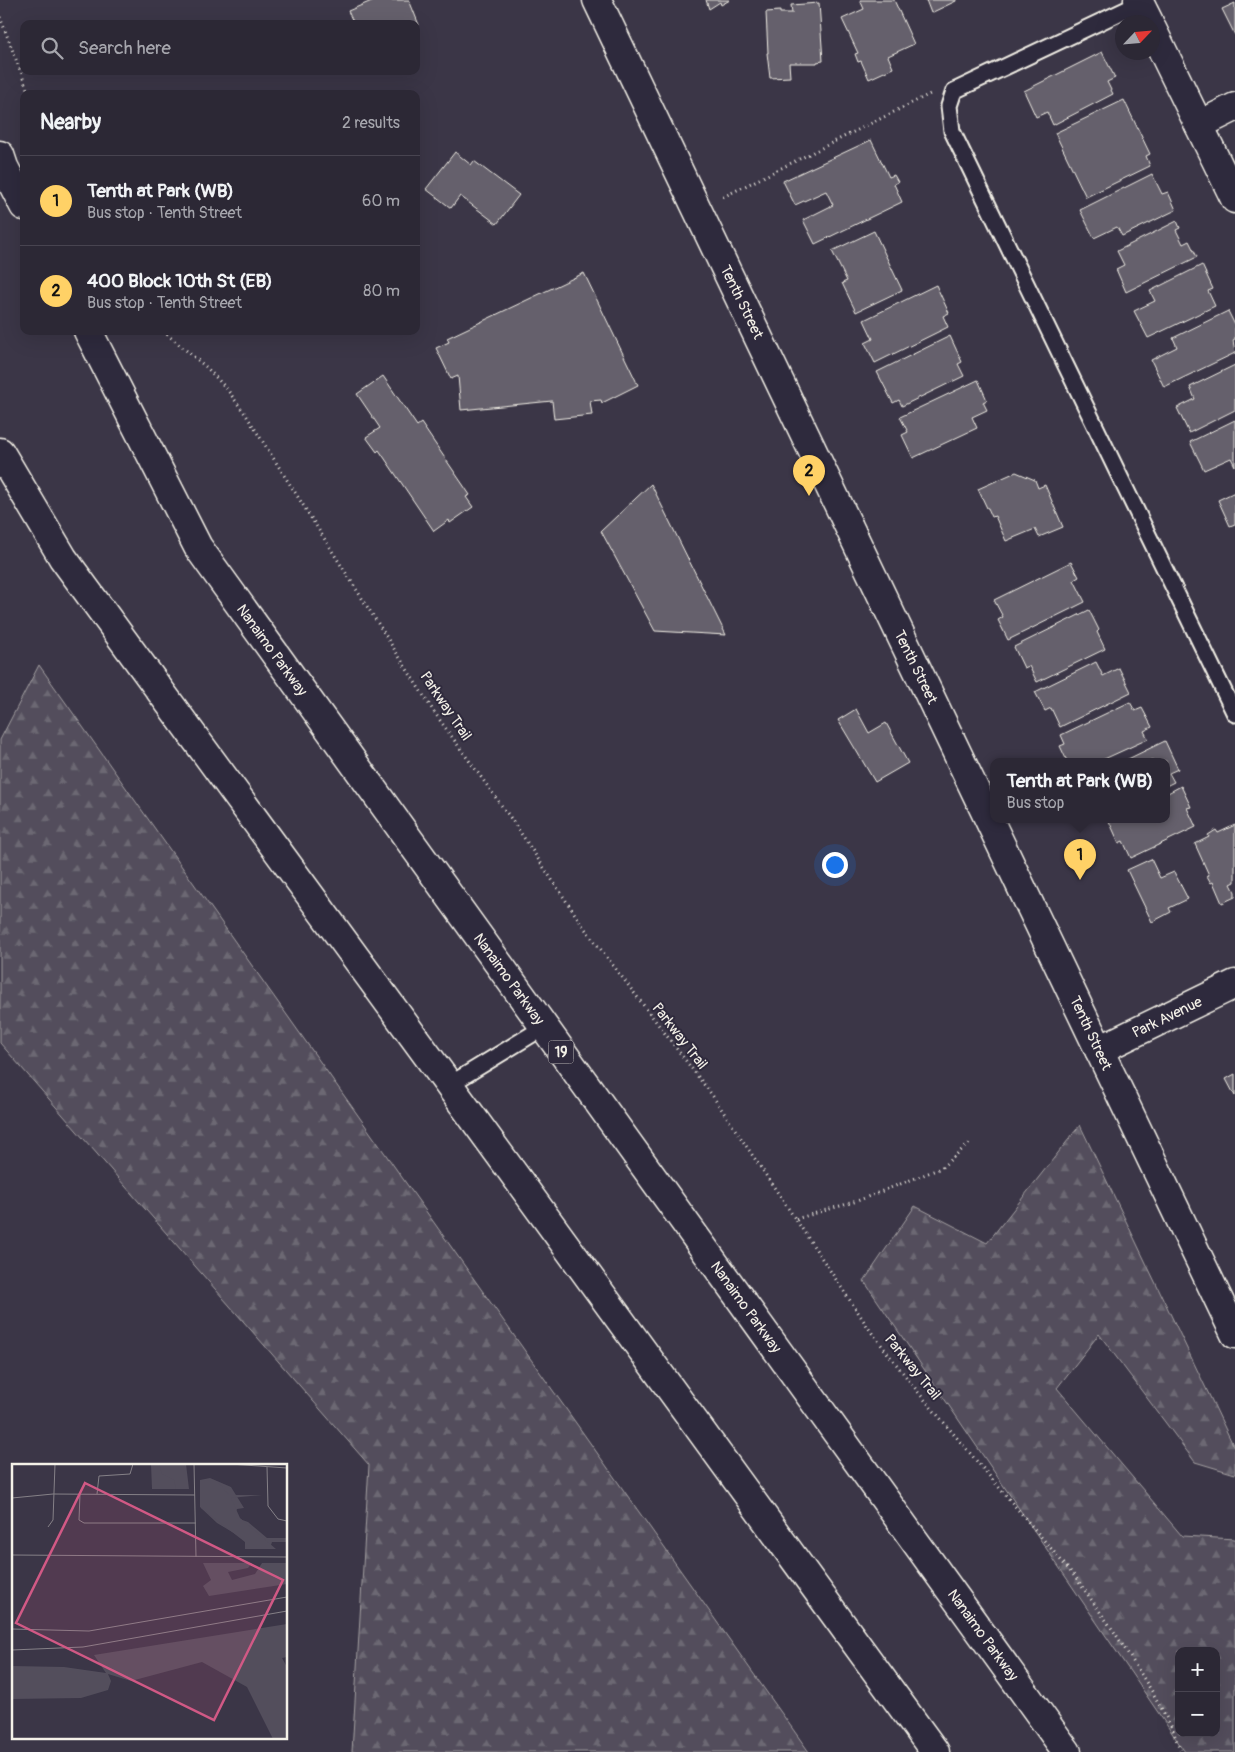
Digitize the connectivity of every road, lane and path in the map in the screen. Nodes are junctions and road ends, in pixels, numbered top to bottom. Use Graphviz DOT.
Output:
graph roads {
  1 [pos="597,0"];
  2 [pos="1142,8"];
  3 [pos="0,18"];
  4 [pos="1160,45"];
  5 [pos="20,70"];
  6 [pos="22,75"];
  7 [pos="27,90"];
  8 [pos="954,91"];
  9 [pos="1235,107"];
  10 [pos="1199,125"];
  11 [pos="0,155"];
  12 [pos="20,198"];
  13 [pos="1235,199"];
  14 [pos="697,209"];
  15 [pos="90,335"];
  16 [pos="168,335"];
  17 [pos="0,452"];
  18 [pos="1235,714"];
  19 [pos="990,822"];
  20 [pos="990,823"];
  21 [pos="1235,984"];
  22 [pos="544,1027"];
  23 [pos="1099,1050"];
  24 [pos="449,1084"];
  25 [pos="972,1141"];
  26 [pos="796,1219"];
  27 [pos="1235,1334"];
  28 [pos="935,1752"];
  29 [pos="1067,1752"];
  30 [pos="1182,1752"];
  1 -- 14 [label="main road, Tenth Street"];
  2 -- 8 [label="lane"];
  3 -- 5 [label="path"];
  4 -- 10 [label="main road"];
  6 -- 7 [label="path"];
  8 -- 14 [label="path"];
  8 -- 18 [label="lane"];
  9 -- 10 [label="main road"];
  10 -- 13 [label="main road"];
  11 -- 12 [label="main road"];
  14 -- 19 [label="main road, Tenth Street"];
  15 -- 22 [label="main road, Nanaimo Parkway / 19"];
  16 -- 26 [label="path, Parkway Trail"];
  17 -- 24 [label="main road"];
  20 -- 23 [label="main road, Tenth Street"];
  21 -- 23 [label="main road, Park Avenue"];
  22 -- 24 [label="lane"];
  22 -- 29 [label="main road, Nanaimo Parkway / 19"];
  23 -- 27 [label="main road, Tenth Street"];
  24 -- 28 [label="main road"];
  25 -- 26 [label="path"];
  26 -- 30 [label="path, Parkway Trail"];
}
